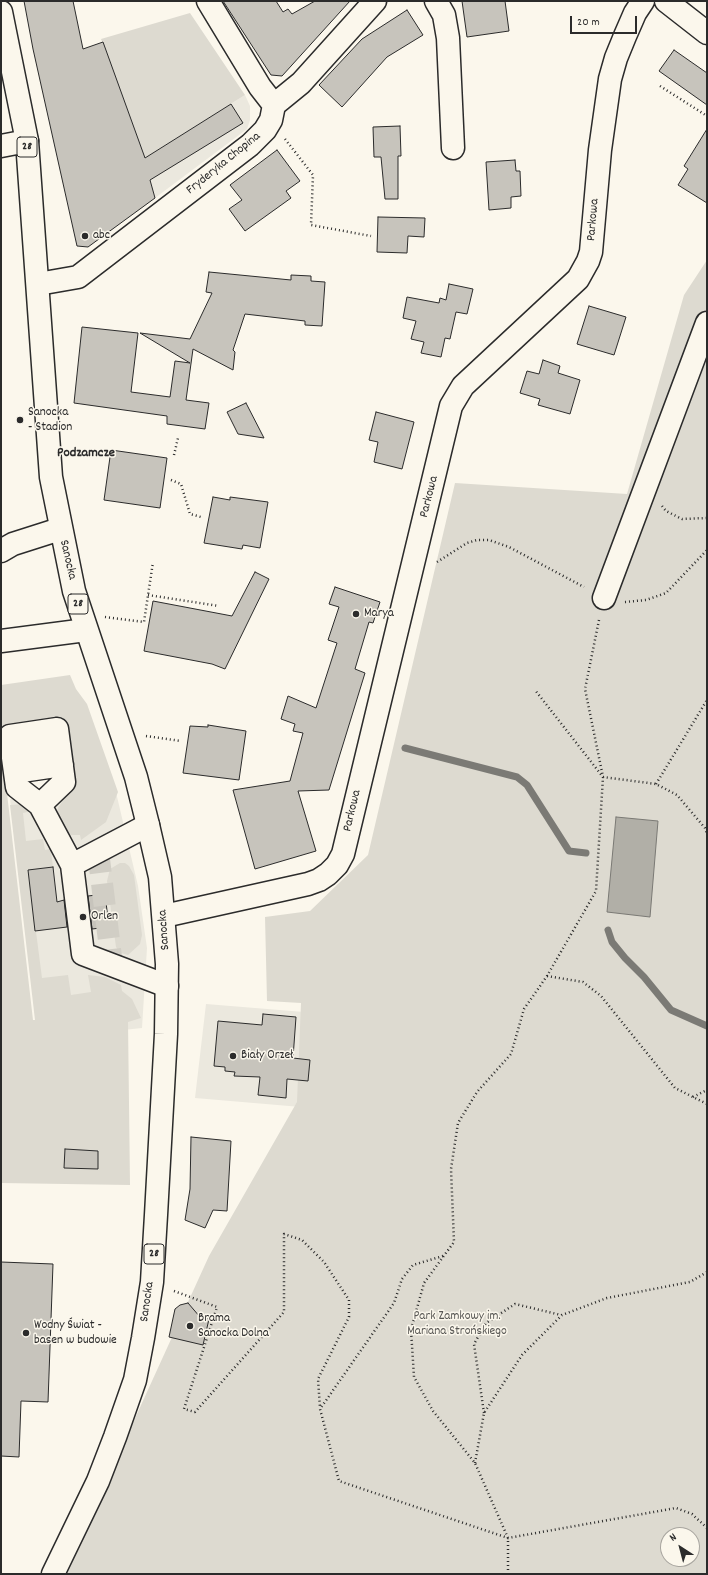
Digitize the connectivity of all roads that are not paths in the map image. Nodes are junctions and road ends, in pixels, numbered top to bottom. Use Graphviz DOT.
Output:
graph roads {
  1 [pos="208,1"];
  2 [pos="375,1"];
  3 [pos="436,1"];
  4 [pos="643,1"];
  5 [pos="666,1"];
  6 [pos="1,12"];
  7 [pos="707,33"];
  8 [pos="274,105"];
  9 [pos="27,141"];
  10 [pos="1,146"];
  11 [pos="453,148"];
  12 [pos="38,284"];
  13 [pos="707,323"];
  14 [pos="60,529"];
  15 [pos="1,551"];
  16 [pos="604,598"];
  17 [pos="93,623"];
  18 [pos="1,641"];
  19 [pos="61,755"];
  20 [pos="14,762"];
  21 [pos="40,805"];
  22 [pos="148,825"];
  23 [pos="72,865"];
  24 [pos="164,916"];
  25 [pos="168,986"];
  26 [pos="53,1574"];
  1 -- 8 [label="street"];
  2 -- 8 [label="street"];
  3 -- 11 [label="street"];
  4 -- 24 [label="street, Parkowa"];
  5 -- 7 [label="street"];
  6 -- 9 [label="street, 28"];
  8 -- 12 [label="street, Fryderyka Chopina"];
  9 -- 10 [label="street"];
  9 -- 12 [label="street, 28"];
  12 -- 14 [label="street, Sanocka / 28"];
  13 -- 16 [label="street"];
  14 -- 15 [label="street"];
  14 -- 17 [label="street, Sanocka / 28"];
  17 -- 18 [label="street"];
  17 -- 22 [label="street, Sanocka / 28"];
  19 -- 20 [label="street"];
  19 -- 20 [label="street"];
  19 -- 21 [label="street"];
  20 -- 21 [label="street"];
  21 -- 23 [label="street"];
  22 -- 23 [label="street"];
  22 -- 24 [label="street, Sanocka / 28"];
  23 -- 25 [label="street"];
  24 -- 25 [label="street, Sanocka / 28"];
  25 -- 26 [label="street, Sanocka / 28"];
}
